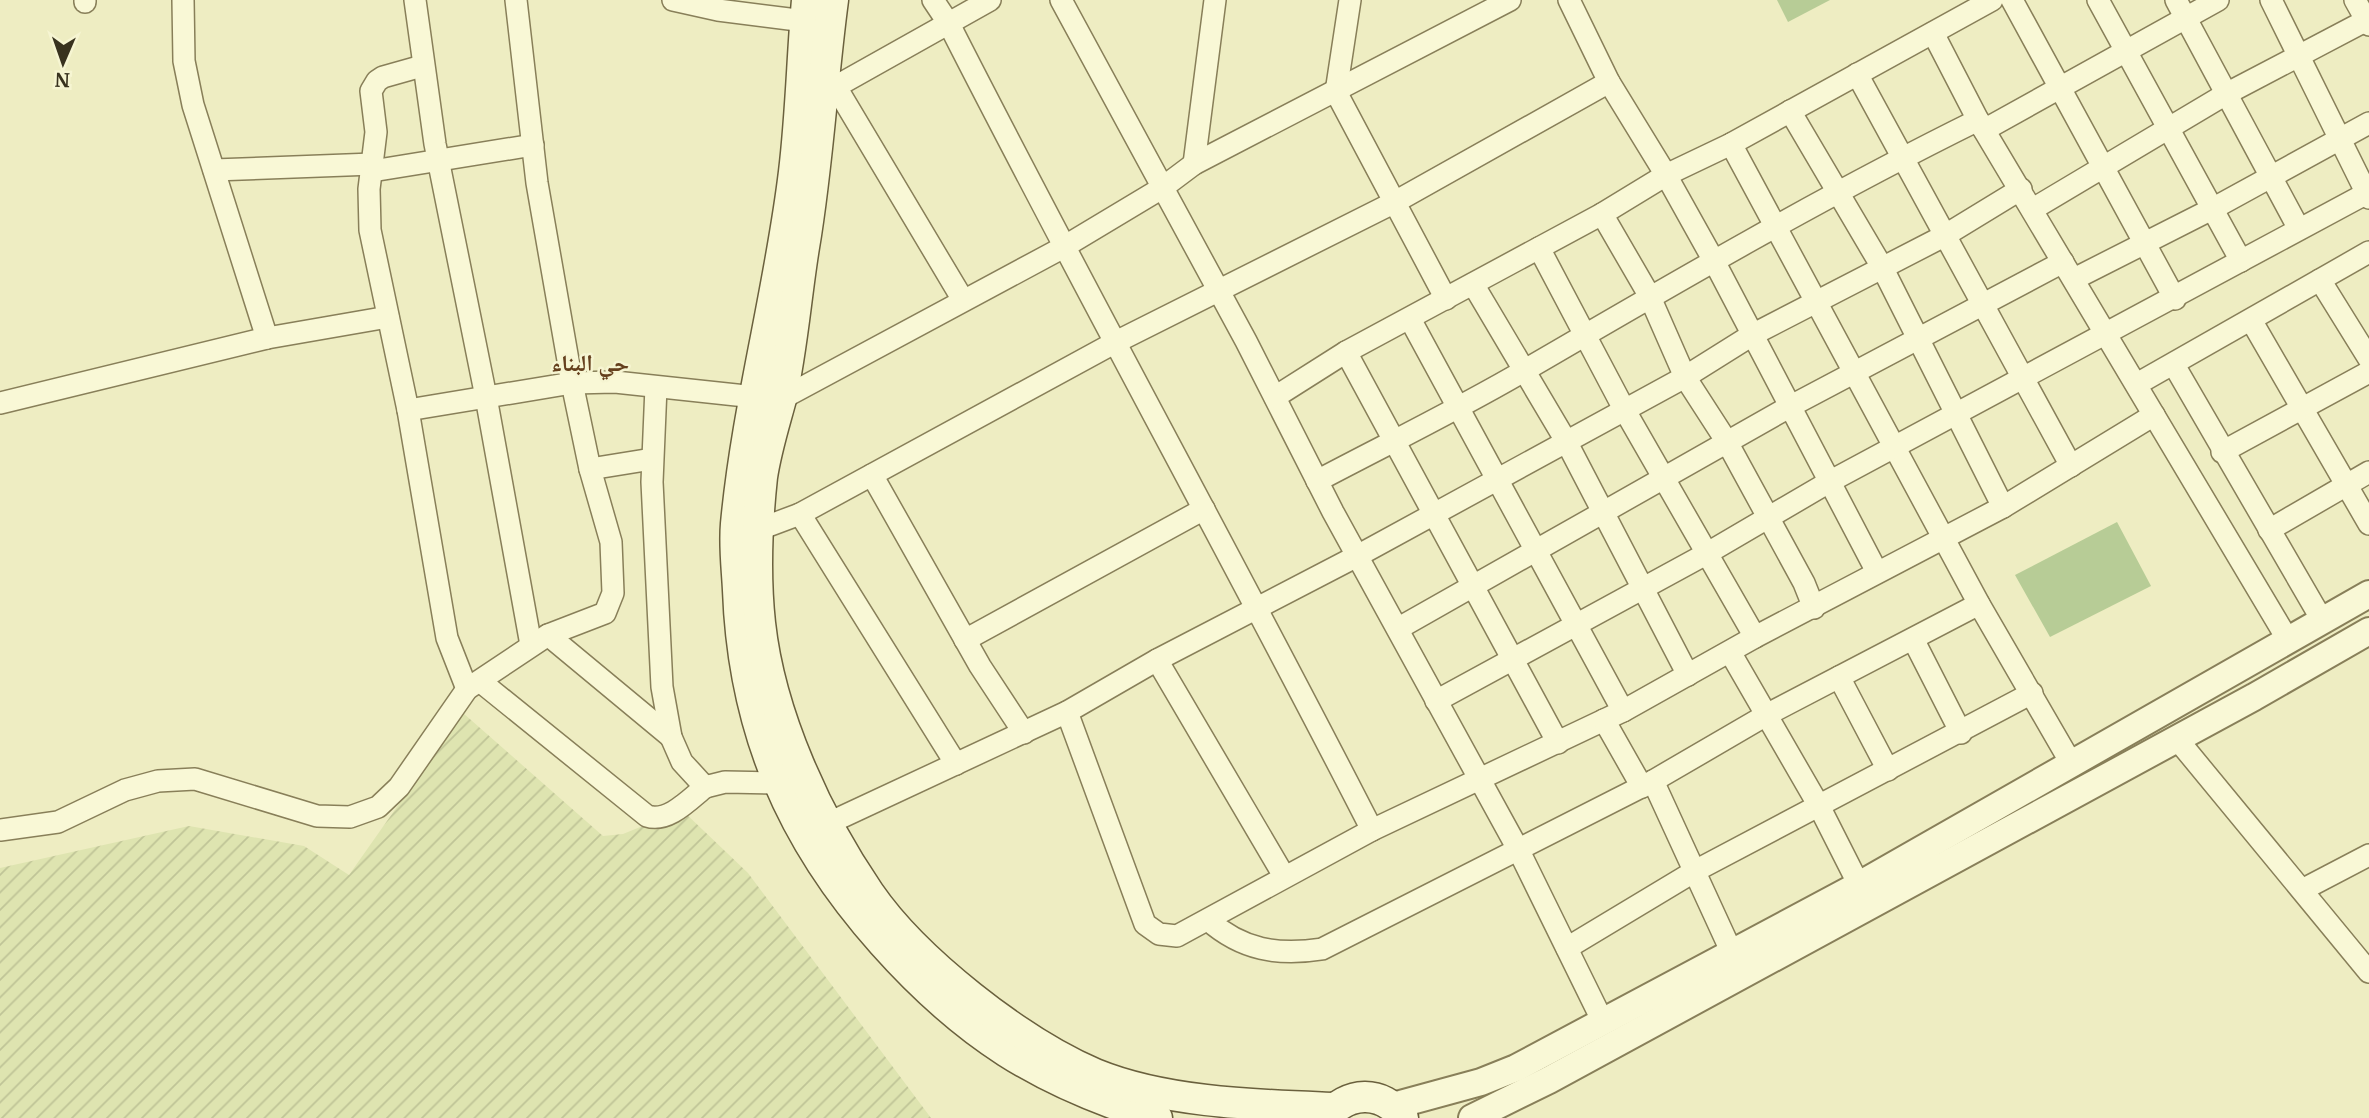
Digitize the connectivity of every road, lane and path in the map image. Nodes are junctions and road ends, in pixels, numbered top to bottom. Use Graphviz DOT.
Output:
graph roads {
  1 [pos="183,0"];
  2 [pos="415,0"];
  3 [pos="516,0"];
  4 [pos="673,0"];
  5 [pos="833,0"];
  6 [pos="933,0"];
  7 [pos="990,0"];
  8 [pos="1061,0"];
  9 [pos="1215,0"];
  10 [pos="1350,0"];
  11 [pos="1510,0"];
  12 [pos="1569,0"];
  13 [pos="1992,0"];
  14 [pos="2012,0"];
  15 [pos="2098,0"];
  16 [pos="2218,0"];
  17 [pos="2271,0"];
  18 [pos="2355,0"];
  19 [pos="2181,9"];
  20 [pos="806,11"];
  21 [pos="2368,22"];
  22 [pos="949,24"];
  23 [pos="1933,33"];
  24 [pos="2125,50"];
  25 [pos="2299,54"];
  26 [pos="422,66"];
  27 [pos="1857,74"];
  28 [pos="830,77"];
  29 [pos="1609,82"];
  30 [pos="2057,87"];
  31 [pos="1336,92"];
  32 [pos="2226,94"];
  33 [pos="1790,111"];
  34 [pos="2369,123"];
  35 [pos="1981,125"];
  36 [pos="2170,127"];
  37 [pos="2340,139"];
  38 [pos="1731,144"];
  39 [pos="533,145"];
  40 [pos="1903,157"];
  41 [pos="439,162"];
  42 [pos="1194,164"];
  43 [pos="373,167"];
  44 [pos="2104,167"];
  45 [pos="214,170"];
  46 [pos="1666,175"];
  47 [pos="2271,177"];
  48 [pos="1162,188"];
  49 [pos="2021,189"];
  50 [pos="1838,191"];
  51 [pos="2368,195"];
  52 [pos="1395,202"];
  53 [pos="2214,208"];
  54 [pos="2033,209"];
  55 [pos="1602,214"];
  56 [pos="1775,227"];
  57 [pos="2299,229"];
  58 [pos="1944,236"];
  59 [pos="2144,243"];
  60 [pos="1062,248"];
  61 [pos="1539,248"];
  62 [pos="2369,252"];
  63 [pos="1714,261"];
  64 [pos="2241,261"];
  65 [pos="1882,267"];
  66 [pos="2069,271"];
  67 [pos="2320,281"];
  68 [pos="1473,284"];
  69 [pos="1219,292"];
  70 [pos="1650,295"];
  71 [pos="1446,299"];
  72 [pos="2175,299"];
  73 [pos="963,300"];
  74 [pos="1816,302"];
  75 [pos="1983,304"];
  76 [pos="388,317"];
  77 [pos="1410,320"];
  78 [pos="2251,320"];
  79 [pos="2106,332"];
  80 [pos="1587,333"];
  81 [pos="1752,335"];
  82 [pos="267,338"];
  83 [pos="1919,338"];
  84 [pos="1114,344"];
  85 [pos="1346,352"];
  86 [pos="2369,359"];
  87 [pos="2174,365"];
  88 [pos="1526,370"];
  89 [pos="1855,372"];
  90 [pos="2369,372"];
  91 [pos="1685,377"];
  92 [pos="2022,379"];
  93 [pos="572,383"];
  94 [pos="2137,384"];
  95 [pos="656,387"];
  96 [pos="486,397"];
  97 [pos="1275,397"];
  98 [pos="768,398"];
  99 [pos="0,403"];
  100 [pos="1457,407"];
  101 [pos="1789,407"];
  102 [pos="2302,407"];
  103 [pos="1624,409"];
  104 [pos="408,410"];
  105 [pos="1956,415"];
  106 [pos="2154,415"];
  107 [pos="1566,441"];
  108 [pos="1392,442"];
  109 [pos="1727,442"];
  110 [pos="1894,447"];
  111 [pos="2222,452"];
  112 [pos="652,459"];
  113 [pos="2071,466"];
  114 [pos="590,469"];
  115 [pos="2369,472"];
  116 [pos="872,475"];
  117 [pos="1497,479"];
  118 [pos="1664,480"];
  119 [pos="1317,481"];
  120 [pos="1829,482"];
  121 [pos="2346,485"];
  122 [pos="2003,507"];
  123 [pos="1204,509"];
  124 [pos="1433,513"];
  125 [pos="800,514"];
  126 [pos="1604,514"];
  127 [pos="1769,519"];
  128 [pos="2369,524"];
  129 [pos="760,529"];
  130 [pos="2269,530"];
  131 [pos="1943,537"];
  132 [pos="1537,549"];
  133 [pos="1706,554"];
  134 [pos="1359,555"];
  135 [pos="1877,572"];
  136 [pos="1472,585"];
  137 [pos="1643,587"];
  138 [pos="2369,594"];
  139 [pos="1979,604"];
  140 [pos="1258,608"];
  141 [pos="1814,608"];
  142 [pos="2322,620"];
  143 [pos="1578,624"];
  144 [pos="1399,628"];
  145 [pos="2369,631"];
  146 [pos="1755,637"];
  147 [pos="1913,639"];
  148 [pos="540,640"];
  149 [pos="965,640"];
  150 [pos="2287,640"];
  151 [pos="1730,652"];
  152 [pos="1157,660"];
  153 [pos="1514,660"];
  154 [pos="1688,675"];
  155 [pos="1839,677"];
  156 [pos="474,686"];
  157 [pos="2032,693"];
  158 [pos="1436,701"];
  159 [pos="1067,712"];
  160 [pos="1768,714"];
  161 [pos="1613,715"];
  162 [pos="1024,733"];
  163 [pos="1961,733"];
  164 [pos="671,737"];
  165 [pos="2177,739"];
  166 [pos="1558,743"];
  167 [pos="2071,763"];
  168 [pos="956,764"];
  169 [pos="1888,770"];
  170 [pos="804,774"];
  171 [pos="1480,781"];
  172 [pos="776,783"];
  173 [pos="1647,784"];
  174 [pos="705,788"];
  175 [pos="1819,806"];
  176 [pos="829,823"];
  177 [pos="0,830"];
  178 [pos="1372,830"];
  179 [pos="1519,851"];
  180 [pos="2369,855"];
  181 [pos="1695,871"];
  182 [pos="1284,876"];
  183 [pos="1859,886"];
  184 [pos="2302,890"];
  185 [pos="1208,920"];
  186 [pos="1567,948"];
  187 [pos="1732,953"];
  188 [pos="2369,972"];
  189 [pos="1603,1021"];
  190 [pos="1398,1112"];
  191 [pos="1330,1113"];
  192 [pos="1157,1118"];
  193 [pos="1472,1118"];
  1 -- 45 [label="street"];
  2 -- 26 [label="street"];
  3 -- 39 [label="street"];
  4 -- 20 [label="street"];
  5 -- 28 [label="main road"];
  6 -- 22 [label="street"];
  7 -- 22 [label="street"];
  8 -- 48 [label="street"];
  9 -- 42 [label="street"];
  10 -- 31 [label="street"];
  11 -- 31 [label="street"];
  12 -- 29 [label="street"];
  13 -- 23 [label="street"];
  14 -- 30 [label="street"];
  15 -- 24 [label="street"];
  16 -- 19 [label="street"];
  17 -- 25 [label="street"];
  18 -- 21 [label="street"];
  19 -- 24 [label="street"];
  19 -- 32 [label="street"];
  20 -- 98 [label="main road"];
  21 -- 25 [label="street"];
  22 -- 28 [label="street"];
  22 -- 60 [label="street"];
  23 -- 27 [label="street"];
  23 -- 35 [label="street"];
  24 -- 30 [label="street"];
  24 -- 36 [label="street"];
  25 -- 32 [label="street"];
  25 -- 37 [label="street"];
  26 -- 41 [label="street"];
  26 -- 43 [label="street"];
  27 -- 33 [label="street"];
  27 -- 40 [label="street"];
  28 -- 73 [label="street"];
  28 -- 98 [label="main road"];
  29 -- 46 [label="street"];
  29 -- 52 [label="street"];
  30 -- 35 [label="street"];
  30 -- 44 [label="street"];
  31 -- 42 [label="street"];
  31 -- 52 [label="street"];
  32 -- 36 [label="street"];
  32 -- 47 [label="street"];
  33 -- 38 [label="street"];
  33 -- 50 [label="street"];
  34 -- 37 [label="street"];
  35 -- 40 [label="street"];
  35 -- 49 [label="street"];
  36 -- 44 [label="street"];
  36 -- 53 [label="street"];
  37 -- 47 [label="street"];
  37 -- 51 [label="street"];
  38 -- 46 [label="street"];
  38 -- 56 [label="street"];
  39 -- 41 [label="street"];
  39 -- 93 [label="street"];
  40 -- 50 [label="street"];
  40 -- 58 [label="street"];
  41 -- 43 [label="street"];
  41 -- 96 [label="street"];
  42 -- 48 [label="street"];
  43 -- 45 [label="street"];
  43 -- 76 [label="street"];
  44 -- 54 [label="street"];
  44 -- 59 [label="street"];
  45 -- 82 [label="street"];
  46 -- 55 [label="street"];
  46 -- 63 [label="street"];
  47 -- 53 [label="street"];
  47 -- 57 [label="street"];
  48 -- 60 [label="street"];
  48 -- 69 [label="street"];
  49 -- 54 [label="street"];
  49 -- 58 [label="street"];
  50 -- 56 [label="street"];
  50 -- 65 [label="street"];
  51 -- 57 [label="street"];
  52 -- 69 [label="street"];
  52 -- 71 [label="street"];
  53 -- 59 [label="street"];
  53 -- 64 [label="street"];
  54 -- 66 [label="street"];
  55 -- 61 [label="street"];
  55 -- 70 [label="street"];
  56 -- 63 [label="street"];
  56 -- 74 [label="street"];
  57 -- 64 [label="street"];
  58 -- 65 [label="street"];
  58 -- 75 [label="street"];
  59 -- 66 [label="street"];
  59 -- 72 [label="street"];
  60 -- 73 [label="street"];
  60 -- 84 [label="street"];
  61 -- 68 [label="street"];
  61 -- 80 [label="street"];
  62 -- 67 [label="street"];
  63 -- 70 [label="street"];
  63 -- 81 [label="street"];
  64 -- 72 [label="street"];
  65 -- 74 [label="street"];
  65 -- 83 [label="street"];
  66 -- 75 [label="street"];
  66 -- 79 [label="street"];
  67 -- 78 [label="street"];
  67 -- 86 [label="street"];
  68 -- 71 [label="street"];
  68 -- 88 [label="street"];
  69 -- 84 [label="street"];
  69 -- 97 [label="street"];
  70 -- 80 [label="street"];
  70 -- 91 [label="street"];
  71 -- 77 [label="street"];
  72 -- 79 [label="street"];
  73 -- 98 [label="street"];
  74 -- 81 [label="street"];
  74 -- 89 [label="street"];
  75 -- 83 [label="street"];
  75 -- 92 [label="street"];
  76 -- 82 [label="street"];
  76 -- 104 [label="street"];
  77 -- 85 [label="street"];
  77 -- 100 [label="street"];
  78 -- 87 [label="street"];
  78 -- 102 [label="street"];
  79 -- 92 [label="street"];
  79 -- 94 [label="street"];
  80 -- 88 [label="street"];
  80 -- 103 [label="street"];
  81 -- 91 [label="street"];
  81 -- 101 [label="street"];
  82 -- 99 [label="street"];
  83 -- 89 [label="street"];
  83 -- 105 [label="street"];
  84 -- 116 [label="street"];
  84 -- 123 [label="street"];
  85 -- 97 [label="street"];
  85 -- 108 [label="street"];
  87 -- 94 [label="street"];
  87 -- 111 [label="street"];
  88 -- 100 [label="street"];
  88 -- 107 [label="street"];
  89 -- 101 [label="street"];
  89 -- 110 [label="street"];
  90 -- 102 [label="street"];
  91 -- 103 [label="street"];
  91 -- 109 [label="street"];
  92 -- 105 [label="street"];
  92 -- 113 [label="street"];
  93 -- 95 [label="street"];
  93 -- 96 [label="street"];
  93 -- 114 [label="street"];
  94 -- 106 [label="street"];
  95 -- 98 [label="street"];
  95 -- 112 [label="street"];
  96 -- 104 [label="street"];
  96 -- 148 [label="street"];
  97 -- 119 [label="street"];
  98 -- 129 [label="main road"];
  98 -- 172 [label="main road"];
  100 -- 108 [label="street"];
  100 -- 117 [label="street"];
  101 -- 109 [label="street"];
  101 -- 120 [label="street"];
  102 -- 111 [label="street"];
  102 -- 121 [label="street"];
  103 -- 107 [label="street"];
  103 -- 118 [label="street"];
  104 -- 156 [label="street"];
  105 -- 110 [label="street"];
  105 -- 122 [label="street"];
  106 -- 113 [label="street"];
  106 -- 150 [label="street"];
  107 -- 117 [label="street"];
  107 -- 126 [label="street"];
  108 -- 119 [label="street"];
  108 -- 124 [label="street"];
  109 -- 118 [label="street"];
  109 -- 127 [label="street"];
  110 -- 120 [label="street"];
  110 -- 131 [label="street"];
  111 -- 130 [label="street"];
  112 -- 114 [label="street"];
  112 -- 164 [label="street"];
  113 -- 122 [label="street"];
  114 -- 148 [label="street"];
  115 -- 121 [label="street"];
  116 -- 125 [label="street"];
  116 -- 149 [label="street"];
  117 -- 124 [label="street"];
  117 -- 132 [label="street"];
  118 -- 126 [label="street"];
  118 -- 133 [label="street"];
  119 -- 134 [label="street"];
  120 -- 127 [label="street"];
  120 -- 135 [label="street"];
  121 -- 128 [label="street"];
  121 -- 130 [label="street"];
  122 -- 131 [label="street"];
  123 -- 140 [label="street"];
  123 -- 149 [label="street"];
  124 -- 134 [label="street"];
  124 -- 136 [label="street"];
  125 -- 129 [label="street"];
  125 -- 168 [label="street"];
  126 -- 132 [label="street"];
  126 -- 137 [label="street"];
  127 -- 133 [label="street"];
  127 -- 141 [label="street"];
  129 -- 170 [label="main road"];
  130 -- 142 [label="street"];
  131 -- 135 [label="street"];
  131 -- 139 [label="street"];
  132 -- 136 [label="street"];
  132 -- 143 [label="street"];
  133 -- 137 [label="street"];
  133 -- 146 [label="street"];
  134 -- 140 [label="street"];
  134 -- 144 [label="street"];
  135 -- 141 [label="street"];
  136 -- 144 [label="street"];
  136 -- 153 [label="street"];
  137 -- 143 [label="street"];
  137 -- 154 [label="street"];
  138 -- 142 [label="street"];
  139 -- 147 [label="street"];
  139 -- 157 [label="street"];
  140 -- 152 [label="street"];
  140 -- 178 [label="street"];
  141 -- 146 [label="street"];
  142 -- 150 [label="street"];
  143 -- 153 [label="street"];
  143 -- 161 [label="street"];
  144 -- 158 [label="street"];
  145 -- 165 [label="street"];
  146 -- 151 [label="street"];
  147 -- 155 [label="street"];
  147 -- 163 [label="street"];
  148 -- 156 [label="street"];
  148 -- 164 [label="street"];
  149 -- 162 [label="street"];
  150 -- 167 [label="street"];
  151 -- 154 [label="street"];
  151 -- 160 [label="street"];
  152 -- 159 [label="street"];
  152 -- 182 [label="street"];
  153 -- 158 [label="street"];
  153 -- 166 [label="street"];
  154 -- 161 [label="street"];
  155 -- 160 [label="street"];
  155 -- 169 [label="street"];
  156 -- 174 [label="street"];
  156 -- 177 [label="street"];
  157 -- 163 [label="street"];
  157 -- 167 [label="street"];
  158 -- 171 [label="street"];
  159 -- 162 [label="street"];
  159 -- 185 [label="street"];
  160 -- 173 [label="street"];
  160 -- 175 [label="street"];
  161 -- 166 [label="street"];
  161 -- 173 [label="street"];
  162 -- 168 [label="street"];
  163 -- 169 [label="street"];
  164 -- 174 [label="street"];
  165 -- 184 [label="street"];
  165 -- 193 [label="street"];
  166 -- 171 [label="street"];
  167 -- 183 [label="street"];
  168 -- 176 [label="street"];
  169 -- 175 [label="street"];
  170 -- 172 [label="street"];
  170 -- 176 [label="main road"];
  171 -- 178 [label="street"];
  171 -- 179 [label="street"];
  172 -- 174 [label="street"];
  172 -- 192 [label="main road"];
  173 -- 179 [label="street"];
  173 -- 181 [label="street"];
  175 -- 181 [label="street"];
  175 -- 183 [label="street"];
  176 -- 191 [label="main road"];
  178 -- 182 [label="street"];
  179 -- 185 [label="street"];
  179 -- 186 [label="street"];
  180 -- 184 [label="street"];
  181 -- 186 [label="street"];
  181 -- 187 [label="street"];
  182 -- 185 [label="street"];
  183 -- 187 [label="street"];
  184 -- 188 [label="street"];
  186 -- 189 [label="street"];
  187 -- 189 [label="street"];
  189 -- 190 [label="street"];
  190 -- 191 [label="main road"];
}
